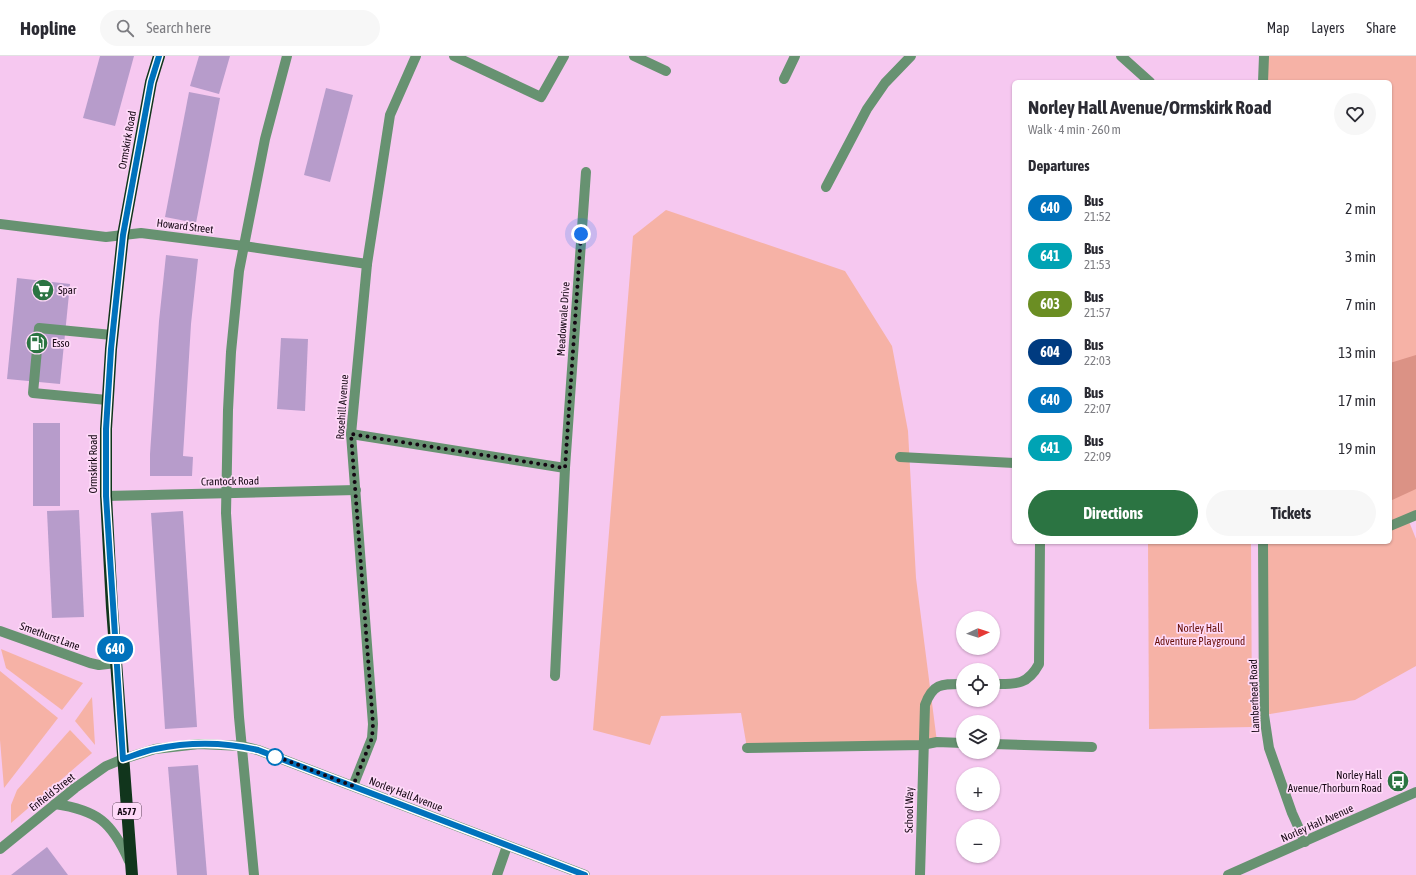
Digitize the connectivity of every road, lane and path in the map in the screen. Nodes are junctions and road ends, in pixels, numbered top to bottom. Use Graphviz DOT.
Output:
graph roads {
  1 [pos="159,56"];
  2 [pos="287,56"];
  3 [pos="416,56"];
  4 [pos="454,56"];
  5 [pos="564,56"];
  6 [pos="634,56"];
  7 [pos="796,56"];
  8 [pos="911,56"];
  9 [pos="1121,56"];
  10 [pos="1264,56"];
  11 [pos="666,71"];
  12 [pos="784,79"];
  13 [pos="1148,80"];
  14 [pos="1263,80"];
  15 [pos="586,172"];
  16 [pos="826,187"];
  17 [pos="0,224"];
  18 [pos="123,235"];
  19 [pos="244,246"];
  20 [pos="367,264"];
  21 [pos="112,335"];
  22 [pos="107,400"];
  23 [pos="351,434"];
  24 [pos="900,457"];
  25 [pos="1012,463"];
  26 [pos="565,468"];
  27 [pos="356,490"];
  28 [pos="227,493"];
  29 [pos="106,496"];
  30 [pos="1416,515"];
  31 [pos="1392,525"];
  32 [pos="1040,544"];
  33 [pos="1263,544"];
  34 [pos="0,631"];
  35 [pos="116,663"];
  36 [pos="555,676"];
  37 [pos="956,684"];
  38 [pos="1000,684"];
  39 [pos="956,743"];
  40 [pos="1000,744"];
  41 [pos="922,745"];
  42 [pos="242,746"];
  43 [pos="1092,747"];
  44 [pos="747,748"];
  45 [pos="123,759"];
  46 [pos="353,786"];
  47 [pos="1416,793"];
  48 [pos="55,804"];
  49 [pos="1305,842"];
  50 [pos="506,846"];
  51 [pos="0,848"];
  52 [pos="131,869"];
  53 [pos="254,875"];
  54 [pos="496,875"];
  55 [pos="585,875"];
  56 [pos="920,875"];
  57 [pos="1228,875"];
  1 -- 18 [label="highway, Ormskirk Road / A577"];
  2 -- 19 [label="street"];
  3 -- 20 [label="street, Rosehill Avenue"];
  4 -- 5 [label="street"];
  6 -- 11 [label="street"];
  7 -- 12 [label="street"];
  8 -- 16 [label="street"];
  9 -- 13 [label="street"];
  10 -- 14 [label="street"];
  15 -- 26 [label="street, Meadowvale Drive"];
  17 -- 18 [label="street, Howard Street"];
  18 -- 19 [label="street, Howard Street"];
  18 -- 21 [label="highway, Ormskirk Road / A577"];
  19 -- 20 [label="street, Howard Street"];
  19 -- 28 [label="street"];
  20 -- 23 [label="street, Rosehill Avenue"];
  21 -- 22 [label="highway, Ormskirk Road / A577"];
  21 -- 22 [label="street"];
  22 -- 29 [label="highway, Ormskirk Road / A577"];
  23 -- 26 [label="street"];
  23 -- 27 [label="street, Rosehill Avenue"];
  24 -- 25 [label="street"];
  26 -- 36 [label="street, Meadowvale Drive"];
  27 -- 28 [label="street, Crantock Road"];
  27 -- 46 [label="street, Rosehill Avenue"];
  28 -- 29 [label="street, Crantock Road"];
  28 -- 42 [label="street"];
  29 -- 35 [label="highway, Ormskirk Road / A577"];
  30 -- 31 [label="street"];
  32 -- 38 [label="street"];
  33 -- 49 [label="street, Lamberhead Road"];
  34 -- 35 [label="street, Smethurst Lane"];
  35 -- 45 [label="highway, Ormskirk Road / A577"];
  37 -- 41 [label="street, School Way"];
  39 -- 41 [label="street"];
  40 -- 43 [label="street"];
  41 -- 44 [label="street"];
  41 -- 56 [label="street, School Way"];
  42 -- 45 [label="street, Norley Hall Avenue"];
  42 -- 46 [label="street, Norley Hall Avenue"];
  42 -- 53 [label="street"];
  45 -- 48 [label="street, Enfield Street"];
  45 -- 52 [label="highway, Ormskirk Road / A577"];
  46 -- 50 [label="street, Norley Hall Avenue"];
  47 -- 49 [label="street, Norley Hall Avenue"];
  48 -- 51 [label="street, Enfield Street"];
  48 -- 52 [label="street"];
  49 -- 57 [label="street, Norley Hall Avenue"];
  50 -- 54 [label="street"];
  50 -- 55 [label="street, Norley Hall Avenue"];
}
